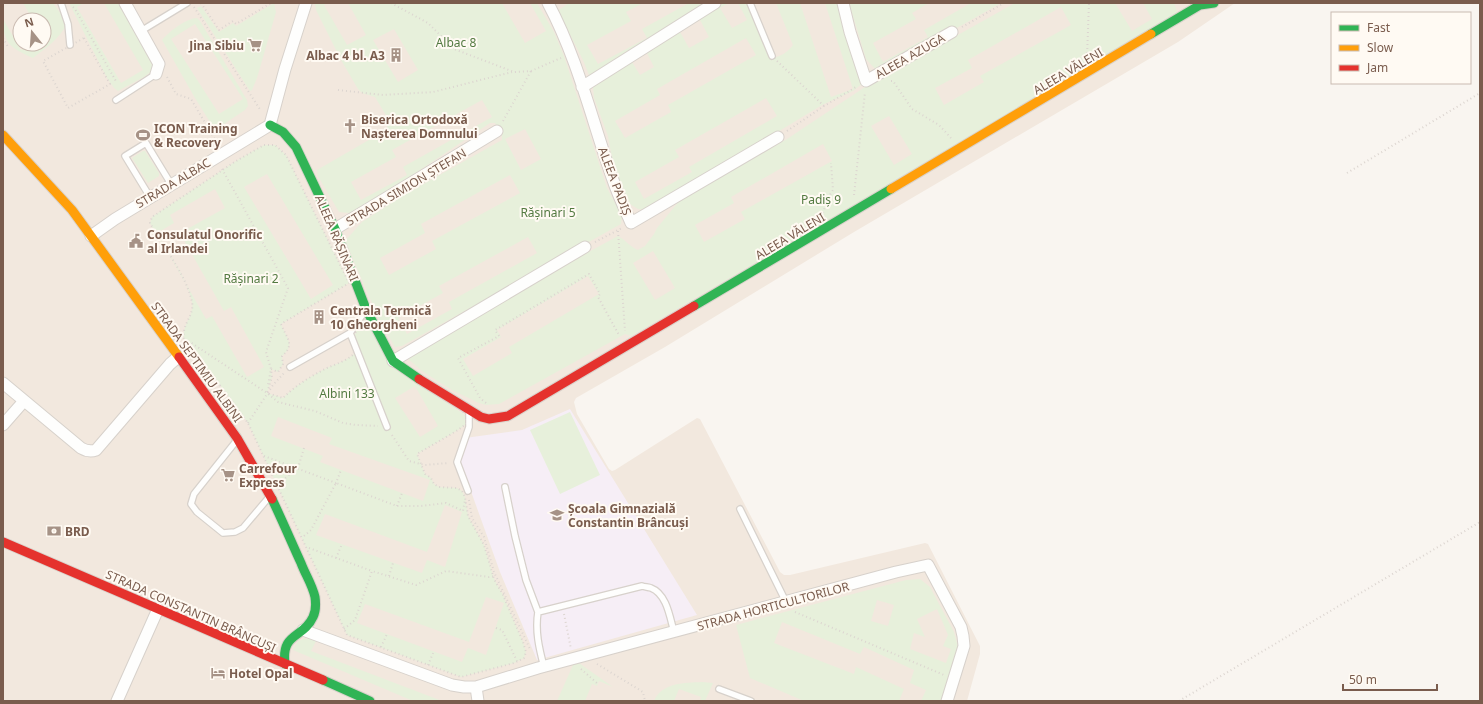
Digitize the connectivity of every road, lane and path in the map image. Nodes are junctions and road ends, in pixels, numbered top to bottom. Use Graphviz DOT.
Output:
graph roads {
  1 [pos="61,3"];
  2 [pos="125,3"];
  3 [pos="187,3"];
  4 [pos="192,3"];
  5 [pos="201,3"];
  6 [pos="271,3"];
  7 [pos="306,3"];
  8 [pos="391,3"];
  9 [pos="548,3"];
  10 [pos="716,3"];
  11 [pos="750,3"];
  12 [pos="843,3"];
  13 [pos="1004,3"];
  14 [pos="1089,3"];
  15 [pos="1214,3"];
  16 [pos="1198,4"];
  17 [pos="71,6"];
  18 [pos="141,31"];
  19 [pos="952,32"];
  20 [pos="3,38"];
  21 [pos="70,45"];
  22 [pos="8,46"];
  23 [pos="571,53"];
  24 [pos="772,56"];
  25 [pos="157,69"];
  26 [pos="531,71"];
  27 [pos="514,72"];
  28 [pos="1086,74"];
  29 [pos="866,81"];
  30 [pos="886,81"];
  31 [pos="117,83"];
  32 [pos="582,87"];
  33 [pos="338,90"];
  34 [pos="1480,93"];
  35 [pos="116,100"];
  36 [pos="824,106"];
  37 [pos="199,113"];
  38 [pos="196,114"];
  39 [pos="270,125"];
  40 [pos="497,131"];
  41 [pos="3,135"];
  42 [pos="778,137"];
  43 [pos="961,149"];
  44 [pos="219,155"];
  45 [pos="831,163"];
  46 [pos="222,170"];
  47 [pos="1347,173"];
  48 [pos="172,184"];
  49 [pos="150,197"];
  50 [pos="852,213"];
  51 [pos="631,223"];
  52 [pos="335,229"];
  53 [pos="825,229"];
  54 [pos="618,231"];
  55 [pos="91,236"];
  56 [pos="585,247"];
  57 [pos="366,309"];
  58 [pos="351,336"];
  59 [pos="168,341"];
  60 [pos="185,342"];
  61 [pos="626,347"];
  62 [pos="178,357"];
  63 [pos="392,361"];
  64 [pos="290,367"];
  65 [pos="271,369"];
  66 [pos="3,383"];
  67 [pos="267,393"];
  68 [pos="24,401"];
  69 [pos="469,411"];
  70 [pos="498,419"];
  71 [pos="248,423"];
  72 [pos="3,425"];
  73 [pos="387,427"];
  74 [pos="237,438"];
  75 [pos="304,448"];
  76 [pos="264,456"];
  77 [pos="252,460"];
  78 [pos="457,462"];
  79 [pos="420,464"];
  80 [pos="298,468"];
  81 [pos="341,470"];
  82 [pos="336,483"];
  83 [pos="278,484"];
  84 [pos="506,487"];
  85 [pos="468,491"];
  86 [pos="269,493"];
  87 [pos="402,493"];
  88 [pos="466,499"];
  89 [pos="397,506"];
  90 [pos="740,509"];
  91 [pos="1480,522"];
  92 [pos="303,538"];
  93 [pos="3,542"];
  94 [pos="295,544"];
  95 [pos="342,544"];
  96 [pos="307,548"];
  97 [pos="336,558"];
  98 [pos="394,563"];
  99 [pos="372,571"];
  100 [pos="388,576"];
  101 [pos="495,576"];
  102 [pos="781,603"];
  103 [pos="563,605"];
  104 [pos="158,609"];
  105 [pos="538,612"];
  106 [pos="496,628"];
  107 [pos="344,629"];
  108 [pos="304,630"];
  109 [pos="674,632"];
  110 [pos="331,640"];
  111 [pos="256,652"];
  112 [pos="585,656"];
  113 [pos="571,660"];
  114 [pos="518,661"];
  115 [pos="285,664"];
  116 [pos="541,668"];
  117 [pos="522,673"];
  118 [pos="955,680"];
  119 [pos="598,684"];
  120 [pos="476,687"];
  121 [pos="719,689"];
  122 [pos="117,701"];
  123 [pos="370,701"];
  124 [pos="478,701"];
  125 [pos="645,701"];
  126 [pos="751,701"];
  127 [pos="947,701"];
  128 [pos="1179,701"];
  1 -- 21 [label="lane"];
  2 -- 18 [label="street"];
  3 -- 18 [label="lane"];
  4 -- 39 [label="path"];
  5 -- 6 [label="path"];
  7 -- 39 [label="street"];
  8 -- 27 [label="path"];
  9 -- 23 [label="street, ALEEA PADIȘ"];
  10 -- 32 [label="street"];
  11 -- 24 [label="lane"];
  12 -- 29 [label="street, ALEEA AZUGA"];
  13 -- 19 [label="path, ALEEA AZUGA"];
  14 -- 28 [label="path"];
  15 -- 16 [label="street"];
  16 -- 28 [label="street, ALEEA VĂLENI"];
  17 -- 31 [label="path"];
  18 -- 25 [label="street"];
  19 -- 29 [label="street, ALEEA AZUGA"];
  20 -- 22 [label="path"];
  21 -- 21 [label="path"];
  23 -- 26 [label="path"];
  23 -- 32 [label="street, ALEEA PADIȘ"];
  24 -- 36 [label="path"];
  25 -- 35 [label="lane"];
  25 -- 37 [label="path"];
  26 -- 27 [label="path"];
  26 -- 40 [label="path"];
  27 -- 33 [label="path"];
  28 -- 43 [label="street, ALEEA VĂLENI"];
  29 -- 36 [label="path"];
  29 -- 50 [label="path"];
  30 -- 43 [label="path"];
  32 -- 51 [label="street, ALEEA PADIȘ"];
  34 -- 47 [label="path"];
  36 -- 42 [label="path"];
  37 -- 38 [label="path"];
  37 -- 44 [label="path"];
  39 -- 44 [label="street, STRADA ALBAC"];
  39 -- 52 [label="street, ALEEA RĂȘINARI"];
  40 -- 52 [label="street, STRADA SIMION ȘTEFAN"];
  41 -- 55 [label="street, STRADA SEPTIMIU ALBINI"];
  42 -- 51 [label="street, ALEEA PADIȘ"];
  43 -- 50 [label="street, ALEEA VĂLENI"];
  44 -- 46 [label="path"];
  44 -- 48 [label="street, STRADA ALBAC"];
  45 -- 53 [label="path"];
  46 -- 60 [label="path"];
  46 -- 65 [label="path"];
  46 -- 65 [label="path"];
  48 -- 49 [label="street, STRADA ALBAC"];
  48 -- 49 [label="lane"];
  49 -- 55 [label="street, STRADA ALBAC"];
  50 -- 53 [label="street, ALEEA VĂLENI"];
  51 -- 54 [label="path"];
  52 -- 57 [label="street, ALEEA RĂȘINARI"];
  53 -- 61 [label="street, ALEEA VĂLENI"];
  54 -- 56 [label="path"];
  54 -- 61 [label="path"];
  55 -- 59 [label="street, STRADA SEPTIMIU ALBINI"];
  56 -- 63 [label="street"];
  57 -- 58 [label="lane"];
  57 -- 63 [label="street, ALEEA RĂȘINARI"];
  58 -- 64 [label="lane"];
  58 -- 67 [label="path"];
  58 -- 73 [label="lane"];
  58 -- 79 [label="path"];
  59 -- 60 [label="path"];
  59 -- 62 [label="street, STRADA SEPTIMIU ALBINI"];
  60 -- 67 [label="path"];
  60 -- 71 [label="path"];
  61 -- 70 [label="street, ALEEA VĂLENI"];
  61 -- 70 [label="path"];
  62 -- 68 [label="street"];
  62 -- 74 [label="street, STRADA SEPTIMIU ALBINI"];
  63 -- 69 [label="street, ALEEA RĂȘINARI"];
  64 -- 67 [label="path"];
  65 -- 67 [label="path"];
  66 -- 68 [label="street"];
  67 -- 71 [label="path"];
  67 -- 73 [label="path"];
  68 -- 72 [label="street"];
  69 -- 70 [label="street"];
  69 -- 78 [label="lane"];
  71 -- 74 [label="path"];
  71 -- 76 [label="path"];
  73 -- 79 [label="path"];
  74 -- 77 [label="street, STRADA SEPTIMIU ALBINI"];
  74 -- 86 [label="lane"];
  75 -- 80 [label="path"];
  76 -- 77 [label="path"];
  76 -- 80 [label="path"];
  76 -- 83 [label="path"];
  77 -- 86 [label="street, STRADA SEPTIMIU ALBINI"];
  78 -- 79 [label="path"];
  78 -- 85 [label="lane"];
  79 -- 88 [label="path"];
  80 -- 82 [label="path"];
  80 -- 83 [label="path"];
  81 -- 82 [label="path"];
  82 -- 89 [label="path"];
  82 -- 92 [label="path"];
  83 -- 86 [label="path"];
  83 -- 92 [label="path"];
  84 -- 105 [label="lane"];
  85 -- 88 [label="path"];
  85 -- 101 [label="path"];
  86 -- 94 [label="street, STRADA SEPTIMIU ALBINI"];
  87 -- 89 [label="path"];
  88 -- 89 [label="path"];
  88 -- 101 [label="path"];
  90 -- 102 [label="lane"];
  91 -- 128 [label="path"];
  92 -- 94 [label="path"];
  92 -- 96 [label="path"];
  93 -- 104 [label="street, STRADA CONSTANTIN BRÂNCUȘI"];
  94 -- 96 [label="path"];
  94 -- 108 [label="street, STRADA SEPTIMIU ALBINI"];
  95 -- 97 [label="path"];
  96 -- 97 [label="path"];
  96 -- 107 [label="path"];
  97 -- 99 [label="path"];
  98 -- 100 [label="path"];
  99 -- 100 [label="path"];
  99 -- 107 [label="path"];
  100 -- 101 [label="path"];
  101 -- 114 [label="path"];
  101 -- 116 [label="path"];
  102 -- 109 [label="street, STRADA HORTICULTORILOR"];
  102 -- 118 [label="path"];
  102 -- 118 [label="street, STRADA HORTICULTORILOR"];
  103 -- 105 [label="lane"];
  103 -- 109 [label="lane"];
  103 -- 113 [label="path"];
  104 -- 111 [label="street, STRADA CONSTANTIN BRÂNCUȘI"];
  104 -- 122 [label="street"];
  105 -- 116 [label="lane"];
  106 -- 114 [label="path"];
  107 -- 110 [label="path"];
  107 -- 114 [label="path"];
  108 -- 110 [label="street, STRADA HORTICULTORILOR"];
  108 -- 111 [label="street"];
  108 -- 115 [label="street, STRADA SEPTIMIU ALBINI"];
  109 -- 112 [label="street, STRADA HORTICULTORILOR"];
  110 -- 120 [label="street, STRADA HORTICULTORILOR"];
  111 -- 115 [label="street, STRADA CONSTANTIN BRÂNCUȘI"];
  112 -- 113 [label="street, STRADA HORTICULTORILOR"];
  112 -- 125 [label="path"];
  113 -- 116 [label="street, STRADA HORTICULTORILOR"];
  113 -- 119 [label="path"];
  114 -- 117 [label="path"];
  115 -- 123 [label="street, STRADA CONSTANTIN BRÂNCUȘI"];
  116 -- 117 [label="street, STRADA HORTICULTORILOR"];
  117 -- 120 [label="street, STRADA HORTICULTORILOR"];
  118 -- 127 [label="street, STRADA HORTICULTORILOR"];
  120 -- 124 [label="street"];
  121 -- 126 [label="lane"];
}
